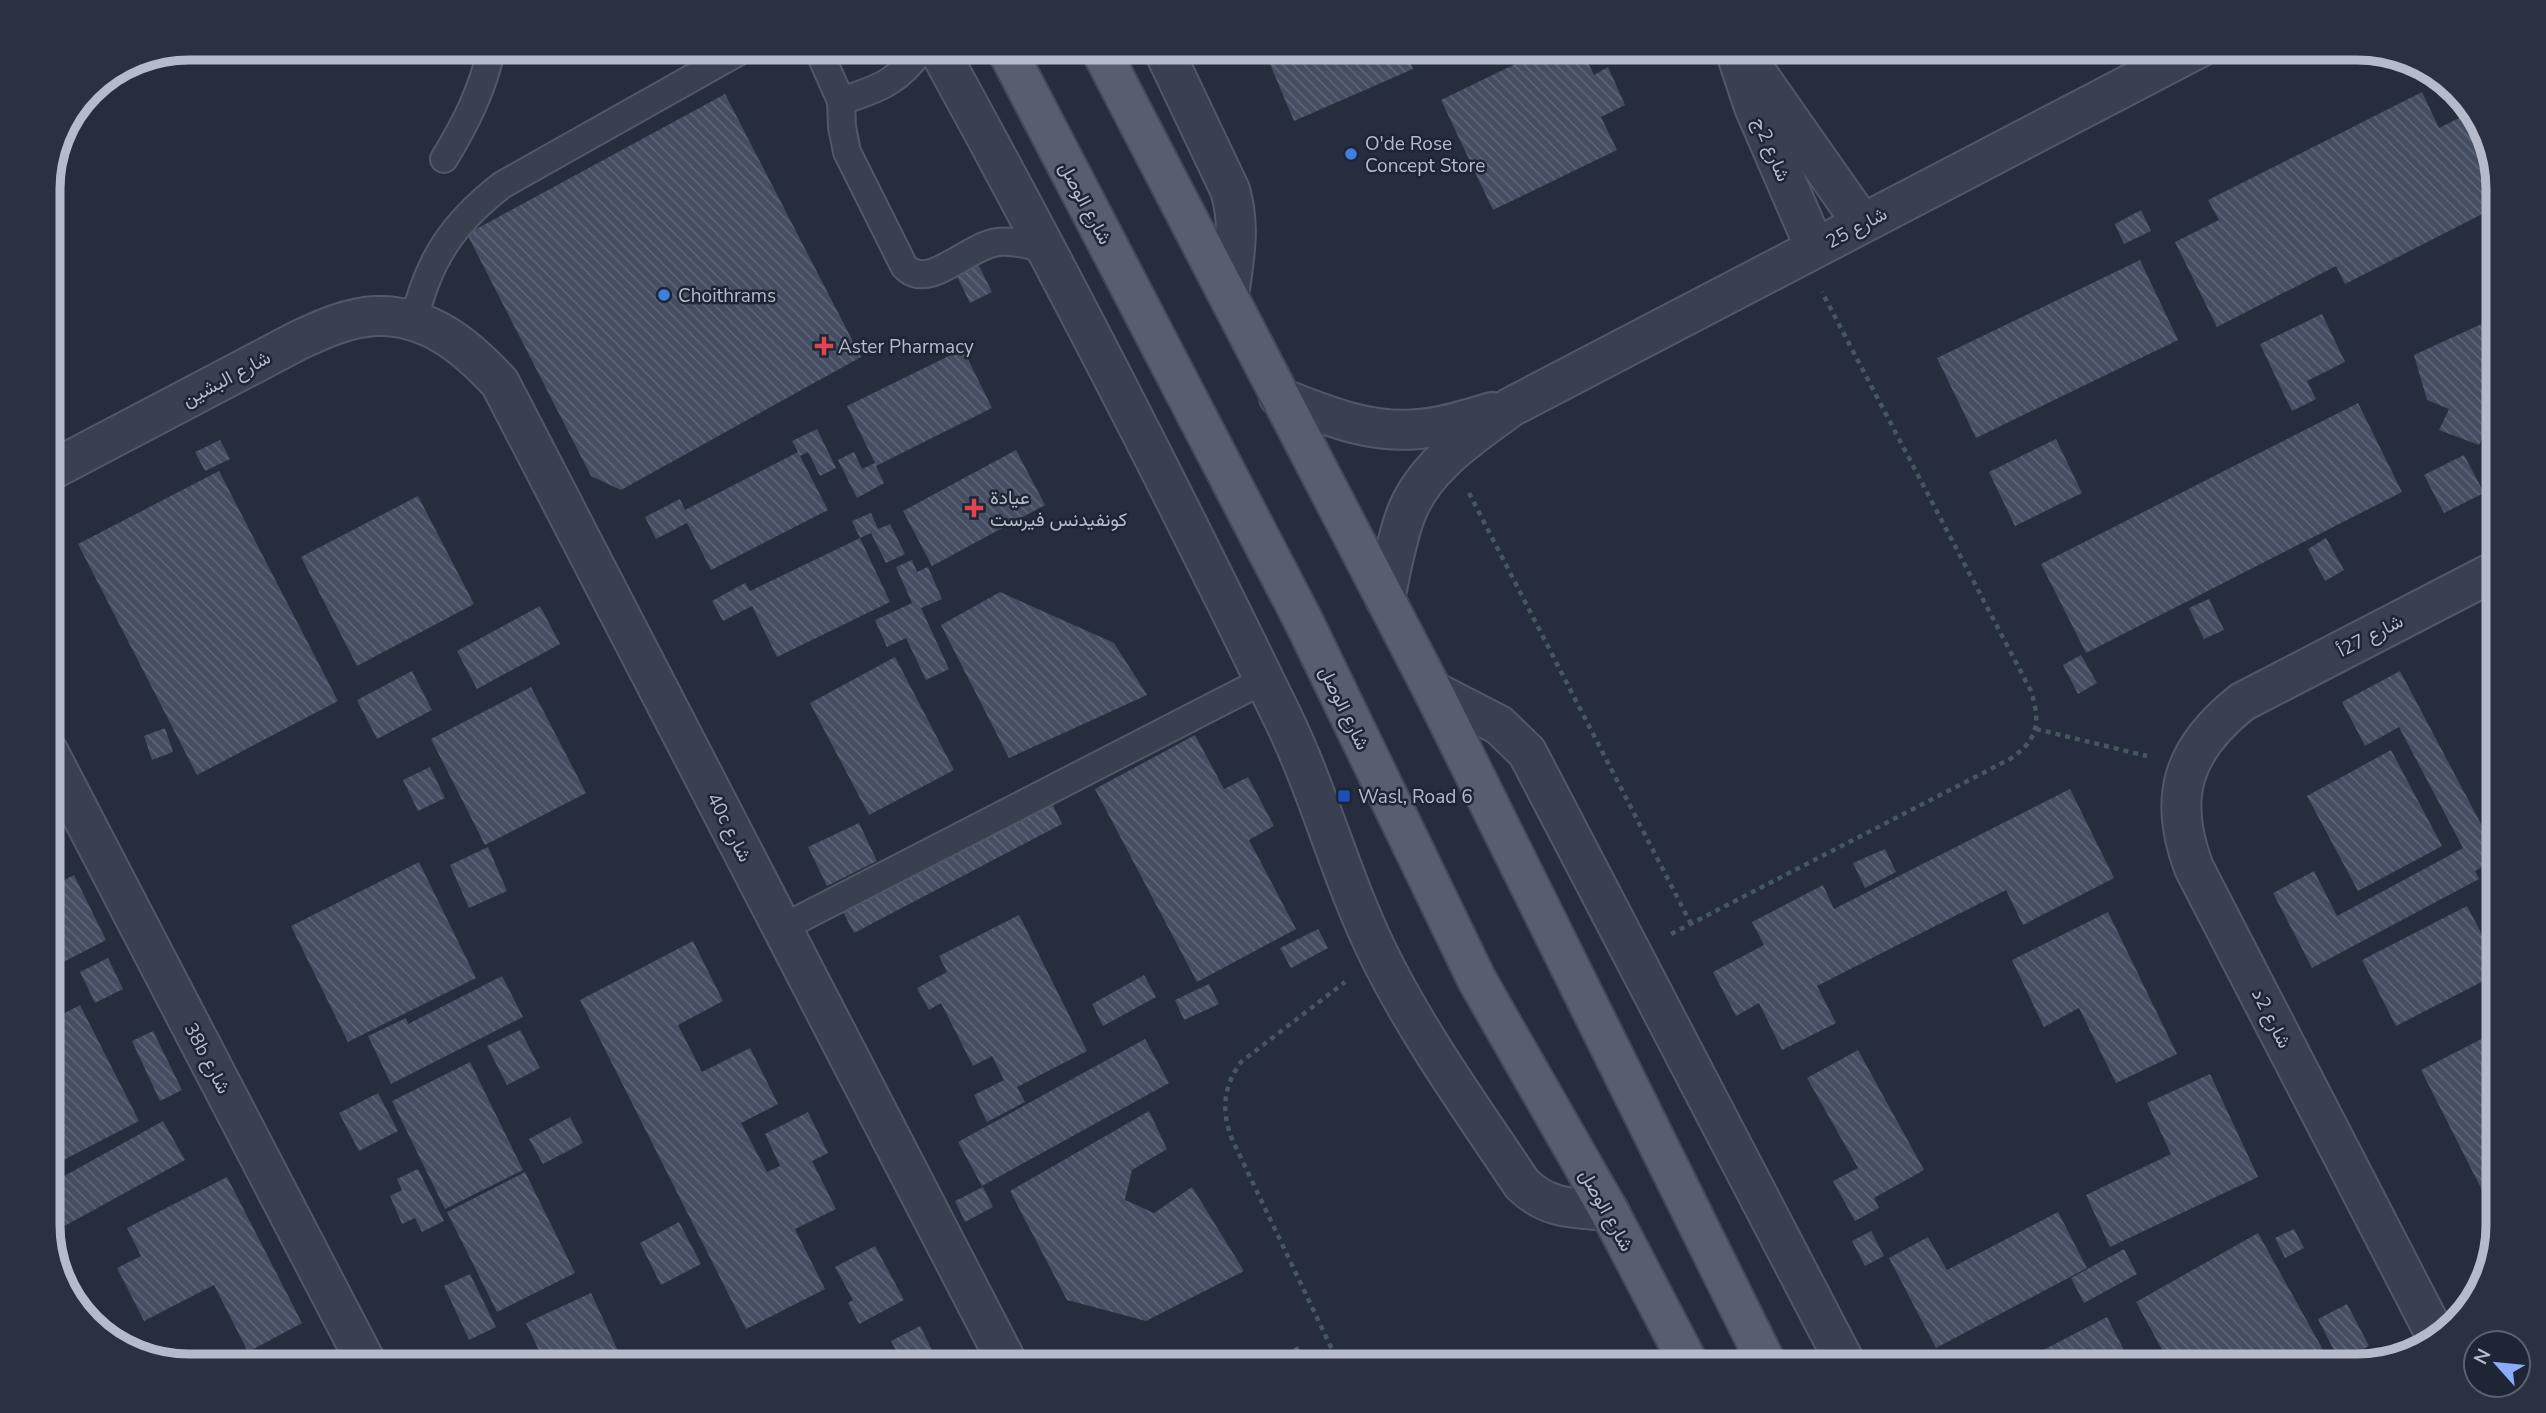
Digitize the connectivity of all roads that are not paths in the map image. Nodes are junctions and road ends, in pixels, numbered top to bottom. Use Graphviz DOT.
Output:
graph roads {
  1 [pos="489,60"];
  2 [pos="724,60"];
  3 [pos="823,60"];
  4 [pos="913,60"];
  5 [pos="944,60"];
  6 [pos="1011,60"];
  7 [pos="1106,60"];
  8 [pos="1168,60"];
  9 [pos="1740,60"];
  10 [pos="1745,60"];
  11 [pos="2176,60"];
  12 [pos="841,101"];
  13 [pos="444,159"];
  14 [pos="1862,223"];
  15 [pos="1047,249"];
  16 [pos="1809,252"];
  17 [pos="1229,296"];
  18 [pos="414,321"];
  19 [pos="1279,397"];
  20 [pos="1511,407"];
  21 [pos="60,466"];
  22 [pos="2486,576"];
  23 [pos="1385,598"];
  24 [pos="1264,680"];
  25 [pos="1433,691"];
  26 [pos="2242,702"];
  27 [pos="60,774"];
  28 [pos="782,928"];
  29 [pos="1609,1211"];
  30 [pos="2432,1329"];
  31 [pos="362,1354"];
  32 [pos="1003,1354"];
  33 [pos="1684,1354"];
  34 [pos="1762,1354"];
  35 [pos="1841,1354"];
  1 -- 13 [label="lane"];
  2 -- 18 [label="lane"];
  3 -- 12 [label="lane"];
  4 -- 12 [label="lane"];
  5 -- 15 [label="street"];
  6 -- 29 [label="main road, شارع الوصل"];
  7 -- 17 [label="main road"];
  8 -- 17 [label="street"];
  9 -- 16 [label="street, شارع 2ج"];
  10 -- 14 [label="street, شارع 2ج"];
  11 -- 14 [label="street, شارع 25"];
  12 -- 15 [label="lane"];
  14 -- 16 [label="street, شارع 25"];
  15 -- 24 [label="street"];
  16 -- 20 [label="street, شارع 25"];
  17 -- 19 [label="main road"];
  18 -- 21 [label="street, شارع البشين"];
  18 -- 28 [label="street, 40c شارع"];
  19 -- 20 [label="street, شارع 25"];
  19 -- 23 [label="main road"];
  20 -- 23 [label="street, شارع 25"];
  22 -- 26 [label="street, شارع 27أ"];
  23 -- 25 [label="main road"];
  24 -- 28 [label="lane"];
  24 -- 29 [label="street"];
  25 -- 34 [label="main road"];
  25 -- 35 [label="street"];
  26 -- 30 [label="street, شارع 2د"];
  27 -- 31 [label="street, 38b شارع"];
  28 -- 32 [label="street, 40c شارع"];
  29 -- 33 [label="main road, شارع الوصل"];
}
